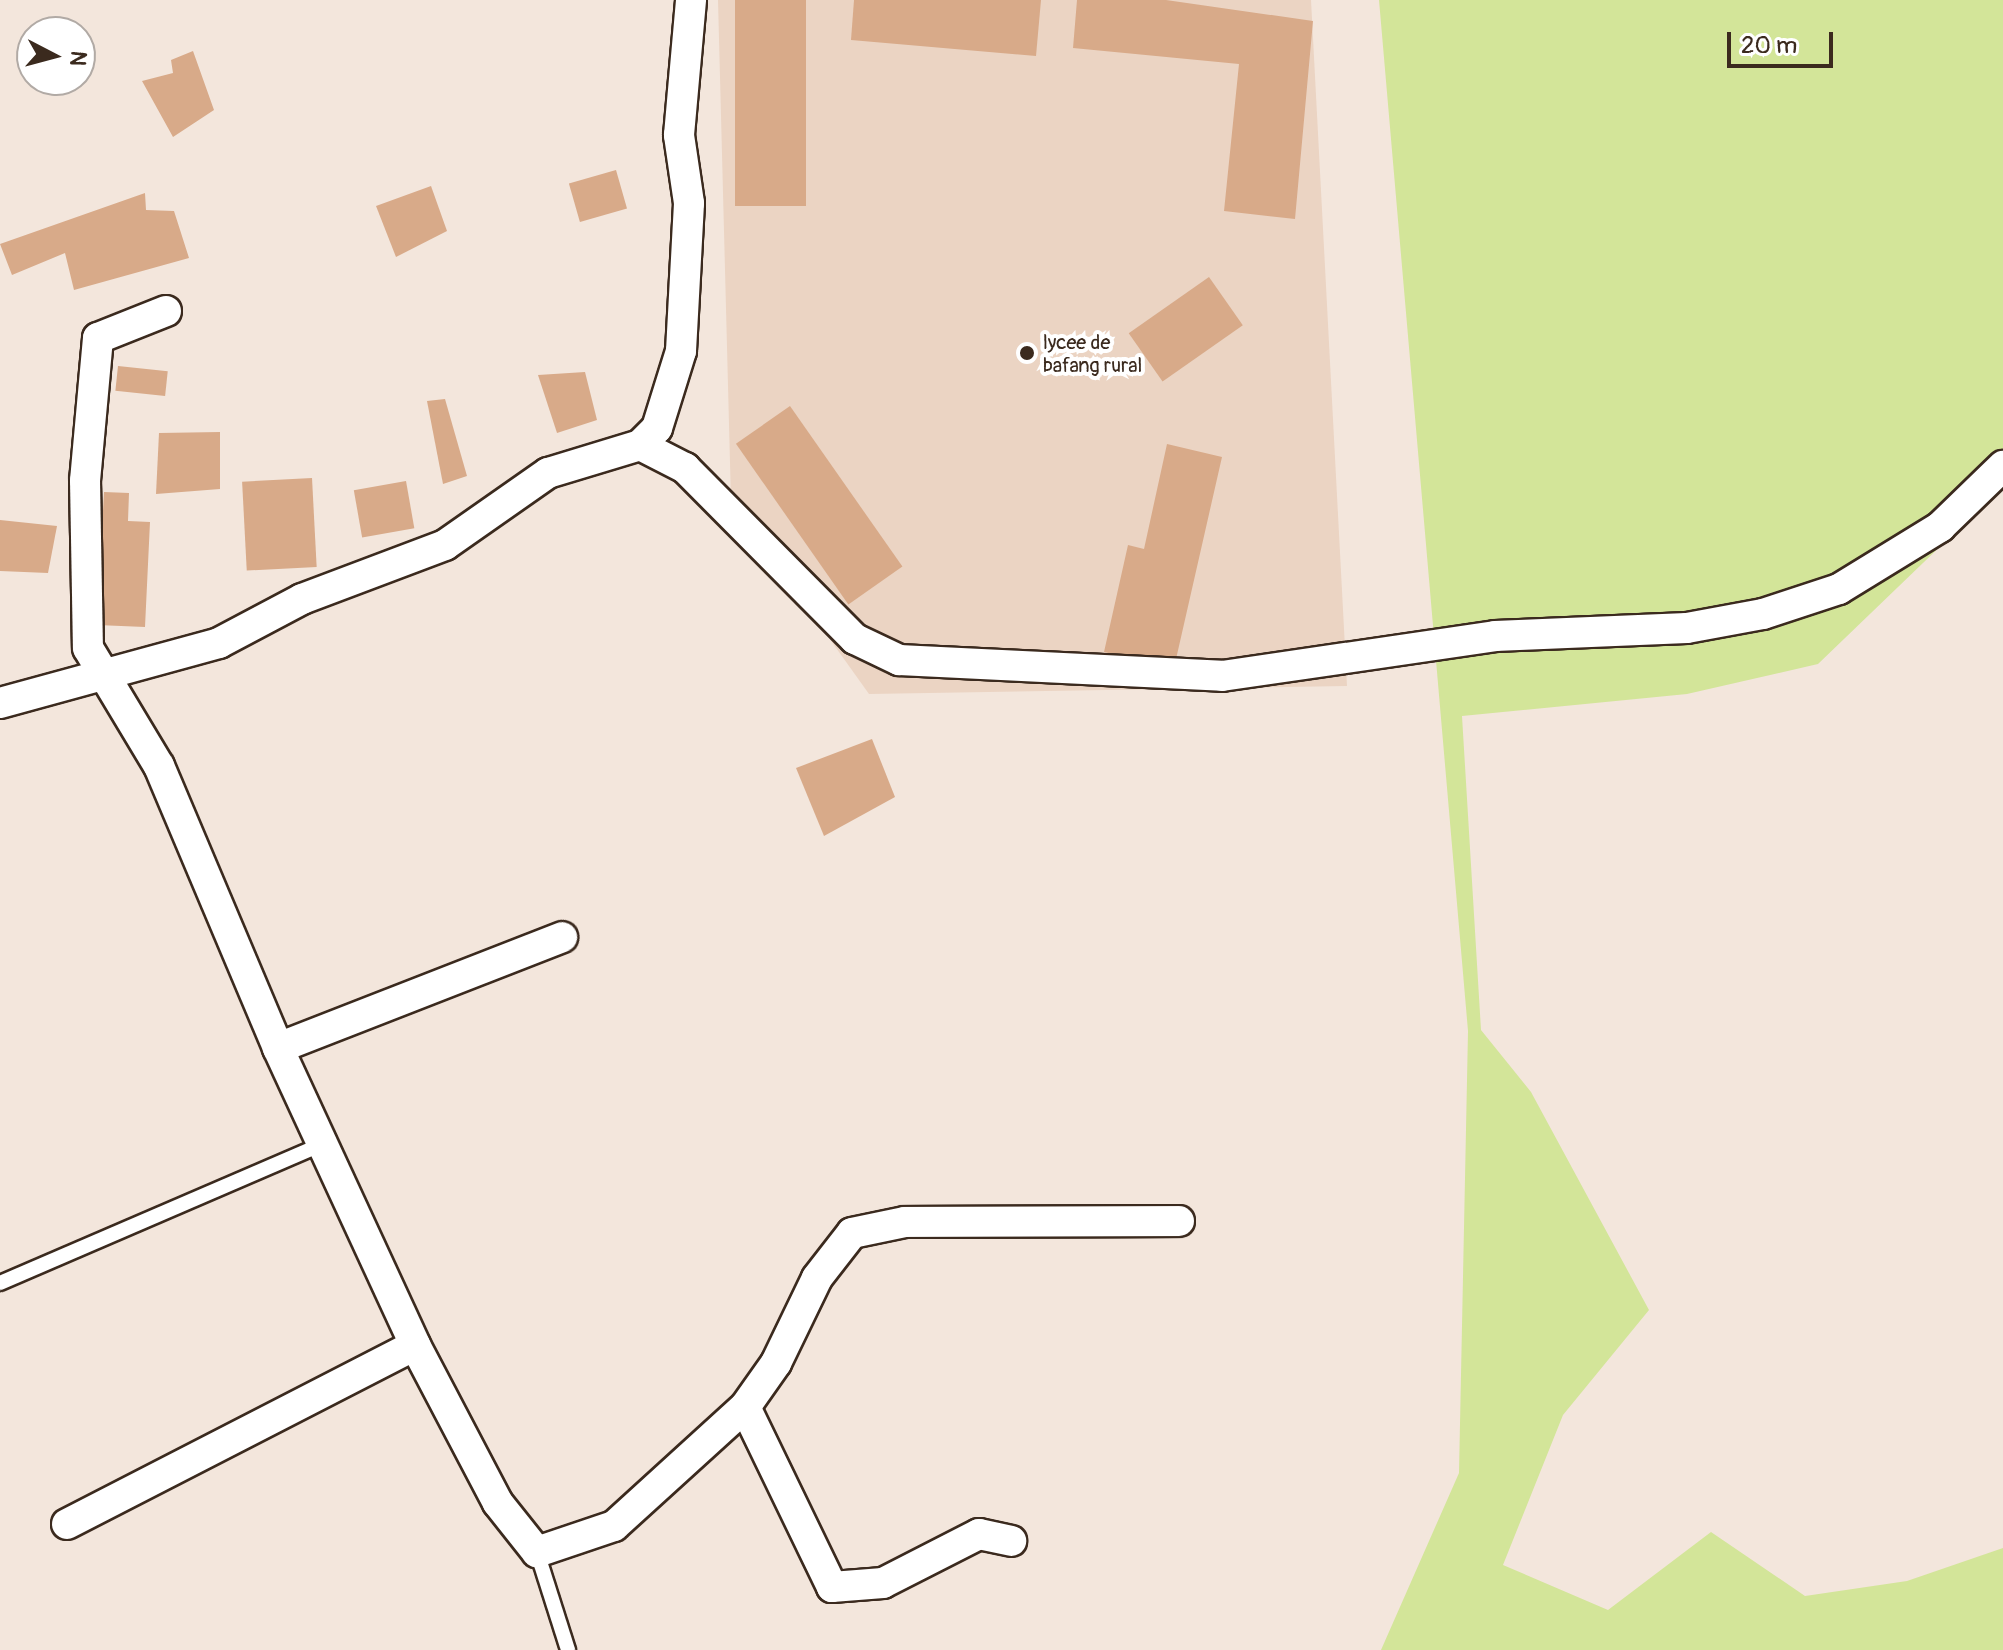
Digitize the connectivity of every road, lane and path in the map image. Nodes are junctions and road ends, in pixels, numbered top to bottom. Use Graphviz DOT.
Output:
graph roads {
  1 [pos="691,0"];
  2 [pos="166,311"];
  3 [pos="640,445"];
  4 [pos="2003,466"];
  5 [pos="102,675"];
  6 [pos="0,703"];
  7 [pos="562,937"];
  8 [pos="278,1048"];
  9 [pos="321,1145"];
  10 [pos="1179,1221"];
  11 [pos="0,1283"];
  12 [pos="415,1345"];
  13 [pos="745,1407"];
  14 [pos="67,1524"];
  15 [pos="1011,1541"];
  16 [pos="537,1552"];
  17 [pos="568,1650"];
  1 -- 3 [label="street"];
  2 -- 5 [label="street"];
  3 -- 4 [label="street"];
  3 -- 5 [label="street"];
  5 -- 6 [label="street"];
  5 -- 8 [label="street"];
  7 -- 8 [label="street"];
  8 -- 9 [label="street"];
  9 -- 11 [label="lane"];
  9 -- 12 [label="street"];
  10 -- 13 [label="street"];
  12 -- 14 [label="street"];
  12 -- 16 [label="street"];
  13 -- 15 [label="street"];
  13 -- 16 [label="street"];
  16 -- 17 [label="lane"];
}
